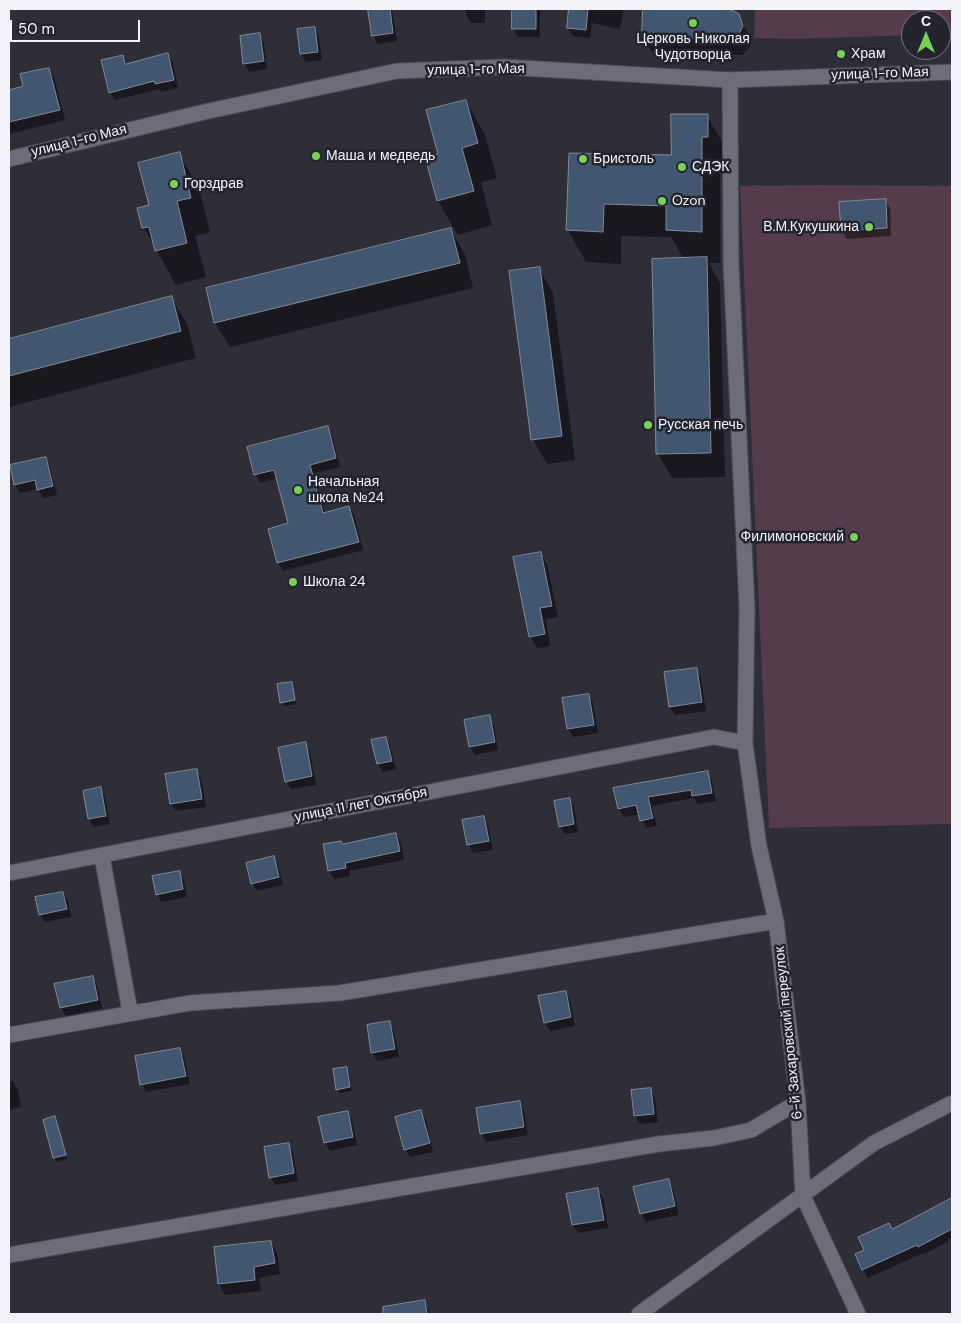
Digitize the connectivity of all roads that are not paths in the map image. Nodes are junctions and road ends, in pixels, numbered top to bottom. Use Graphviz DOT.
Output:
graph roads {
  1 [pos="952,72"];
  2 [pos="730,80"];
  3 [pos="9,159"];
  4 [pos="745,743"];
  5 [pos="102,856"];
  6 [pos="9,873"];
  7 [pos="776,921"];
  8 [pos="130,1012"];
  9 [pos="9,1035"];
  10 [pos="798,1102"];
  11 [pos="952,1103"];
  12 [pos="803,1196"];
  13 [pos="9,1255"];
  14 [pos="639,1314"];
  15 [pos="858,1314"];
  1 -- 2 [label="street, улица 1-го Мая"];
  2 -- 3 [label="street, улица 1-го Мая"];
  2 -- 4 [label="street, 6-й Захаровский переулок"];
  4 -- 5 [label="street, улица 11 лет Октября"];
  4 -- 7 [label="street, 6-й Захаровский переулок"];
  5 -- 6 [label="street, улица 11 лет Октября"];
  5 -- 8 [label="street"];
  7 -- 8 [label="street"];
  7 -- 10 [label="street, 6-й Захаровский переулок"];
  8 -- 9 [label="street"];
  10 -- 12 [label="street, 6-й Захаровский переулок"];
  10 -- 13 [label="street"];
  11 -- 12 [label="street"];
  12 -- 14 [label="street"];
  12 -- 15 [label="street, 6-й Захаровский переулок"];
}
